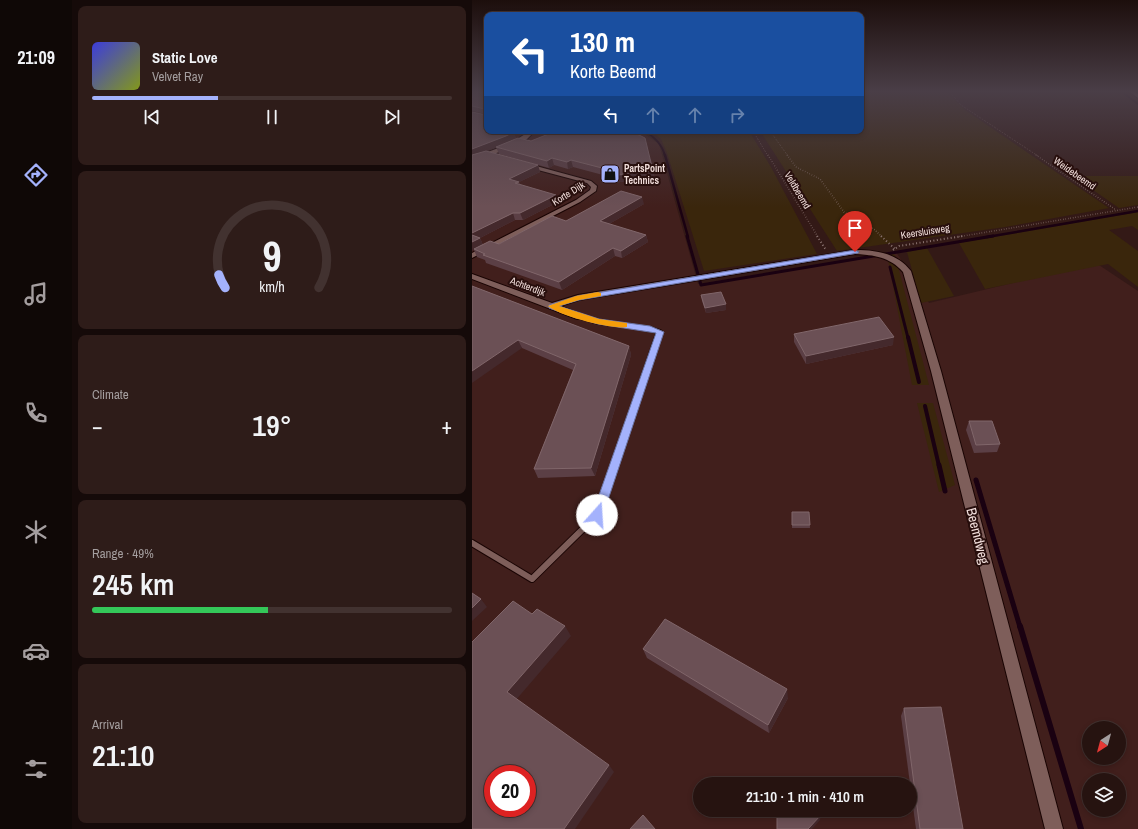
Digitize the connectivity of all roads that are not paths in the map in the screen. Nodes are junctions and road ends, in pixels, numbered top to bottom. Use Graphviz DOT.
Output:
graph roads {
  1 [pos="529,134"];
  2 [pos="486,154"];
  3 [pos="501,158"];
  4 [pos="472,160"];
  5 [pos="515,162"];
  6 [pos="472,256"];
  7 [pos="472,276"];
  8 [pos="552,306"];
  9 [pos="577,316"];
  10 [pos="472,543"];
  11 [pos="1054,829"];
  1 -- 2 [label="street"];
  2 -- 3 [label="street"];
  2 -- 4 [label="street"];
  5 -- 6 [label="street, Korte Dijk"];
  7 -- 8 [label="street, Achterdijk"];
  8 -- 9 [label="street, Achterdijk"];
  8 -- 11 [label="street, Beemdweg"];
  9 -- 10 [label="lane"];
}
